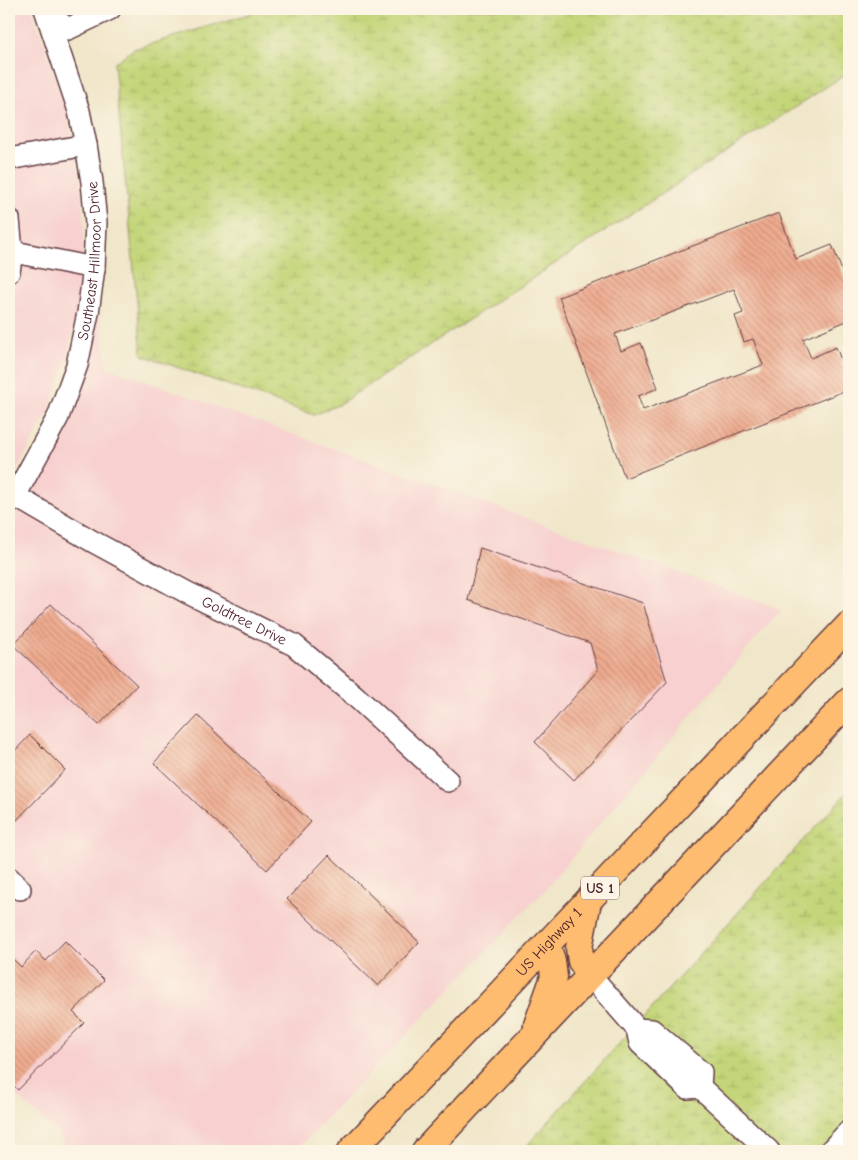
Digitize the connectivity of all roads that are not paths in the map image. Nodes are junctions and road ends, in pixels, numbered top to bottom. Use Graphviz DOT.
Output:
graph roads {
  1 [pos="110,9"];
  2 [pos="52,15"];
  3 [pos="86,145"];
  4 [pos="9,159"];
  5 [pos="9,219"];
  6 [pos="10,258"];
  7 [pos="94,268"];
  8 [pos="12,499"];
  9 [pos="849,625"];
  10 [pos="849,701"];
  11 [pos="448,781"];
  12 [pos="588,901"];
  13 [pos="547,945"];
  14 [pos="590,975"];
  15 [pos="534,1035"];
  16 [pos="849,1131"];
  17 [pos="351,1151"];
  18 [pos="424,1151"];
  19 [pos="768,1151"];
  20 [pos="830,1151"];
  1 -- 2 [label="street"];
  2 -- 3 [label="street, Southeast Hillmoor Drive"];
  3 -- 4 [label="street"];
  3 -- 7 [label="street, Southeast Hillmoor Drive"];
  5 -- 6 [label="street"];
  6 -- 7 [label="street"];
  7 -- 8 [label="street, Southeast Hillmoor Drive"];
  8 -- 11 [label="street, Goldtree Drive"];
  9 -- 12 [label="main road, US Highway 1 / US 1"];
  10 -- 14 [label="main road"];
  12 -- 13 [label="main road, US Highway 1 / US 1"];
  12 -- 14 [label="main road"];
  13 -- 15 [label="main road"];
  13 -- 17 [label="main road, US Highway 1 / US 1"];
  14 -- 15 [label="main road"];
  14 -- 19 [label="street"];
  15 -- 18 [label="main road"];
  16 -- 20 [label="street"];
}
